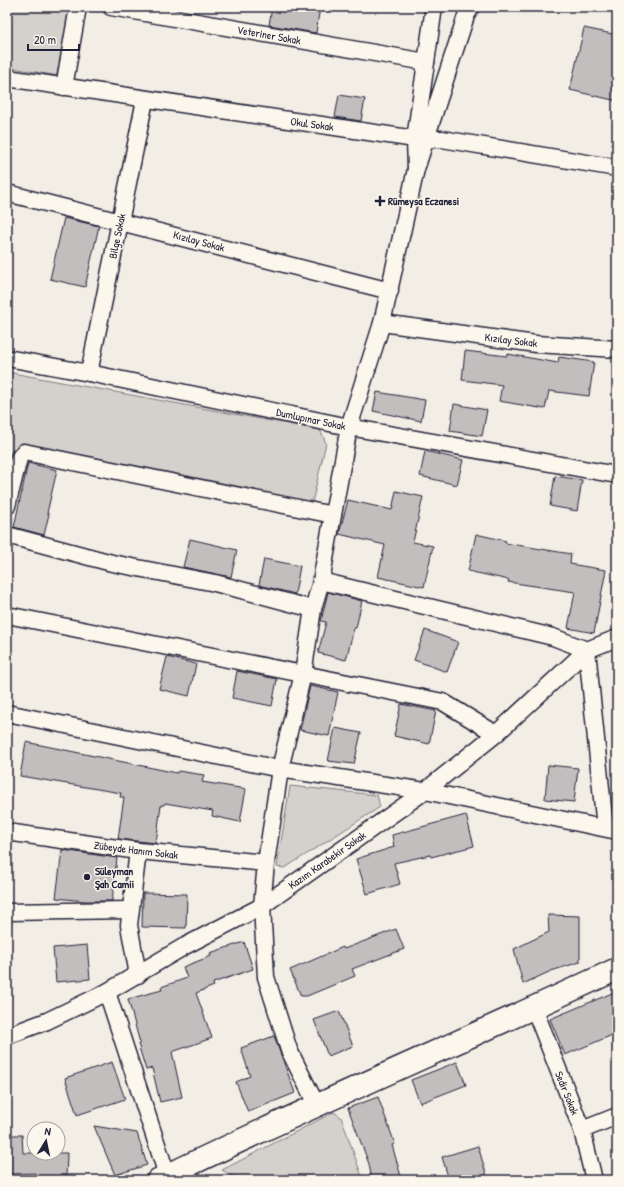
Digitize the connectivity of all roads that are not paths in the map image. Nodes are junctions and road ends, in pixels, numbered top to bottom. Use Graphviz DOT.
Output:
graph roads {
  1 [pos="78,7"];
  2 [pos="111,7"];
  3 [pos="433,7"];
  4 [pos="471,7"];
  5 [pos="426,62"];
  6 [pos="7,78"];
  7 [pos="64,87"];
  8 [pos="145,100"];
  9 [pos="421,139"];
  10 [pos="617,168"];
  11 [pos="7,193"];
  12 [pos="121,221"];
  13 [pos="390,291"];
  14 [pos="382,323"];
  15 [pos="617,349"];
  16 [pos="7,358"];
  17 [pos="89,373"];
  18 [pos="349,427"];
  19 [pos="617,475"];
  20 [pos="7,506"];
  21 [pos="333,515"];
  22 [pos="7,535"];
  23 [pos="321,581"];
  24 [pos="314,609"];
  25 [pos="7,616"];
  26 [pos="617,638"];
  27 [pos="587,650"];
  28 [pos="303,674"];
  29 [pos="7,713"];
  30 [pos="496,734"];
  31 [pos="280,769"];
  32 [pos="425,791"];
  33 [pos="611,830"];
  34 [pos="7,832"];
  35 [pos="138,851"];
  36 [pos="266,863"];
  37 [pos="262,906"];
  38 [pos="129,910"];
  39 [pos="7,912"];
  40 [pos="617,969"];
  41 [pos="138,975"];
  42 [pos="107,992"];
  43 [pos="534,1008"];
  44 [pos="7,1036"];
  45 [pos="316,1104"];
  46 [pos="617,1116"];
  47 [pos="582,1130"];
  48 [pos="167,1178"];
  49 [pos="594,1180"];
  1 -- 7 [label="street"];
  2 -- 5 [label="street, Veteriner Sokak"];
  3 -- 5 [label="street"];
  4 -- 9 [label="street"];
  5 -- 9 [label="street"];
  6 -- 7 [label="street, Okul Sokak"];
  7 -- 8 [label="street, Okul Sokak"];
  8 -- 9 [label="street, Okul Sokak"];
  8 -- 12 [label="street, Bilge Sokak"];
  9 -- 10 [label="street, Okul Sokak"];
  9 -- 13 [label="street"];
  11 -- 12 [label="street, Kızılay Sokak"];
  12 -- 13 [label="street, Kızılay Sokak"];
  12 -- 17 [label="street, Bilge Sokak"];
  13 -- 14 [label="street"];
  14 -- 15 [label="street, Kızılay Sokak"];
  14 -- 18 [label="street"];
  16 -- 17 [label="street, Dumlupınar Sokak"];
  17 -- 18 [label="street, Dumlupınar Sokak"];
  18 -- 19 [label="street, Dumlupınar Sokak"];
  18 -- 21 [label="street"];
  20 -- 21 [label="street"];
  21 -- 23 [label="street"];
  22 -- 24 [label="street"];
  23 -- 24 [label="street"];
  23 -- 27 [label="street"];
  24 -- 28 [label="street"];
  25 -- 28 [label="street"];
  26 -- 27 [label="street, Kazım Karabekir Sokak"];
  27 -- 30 [label="street, Kazım Karabekir Sokak"];
  27 -- 33 [label="street"];
  28 -- 30 [label="street"];
  28 -- 31 [label="street"];
  29 -- 31 [label="street"];
  30 -- 32 [label="street, Kazım Karabekir Sokak"];
  31 -- 32 [label="street"];
  31 -- 36 [label="street"];
  32 -- 33 [label="street"];
  32 -- 37 [label="street, Kazım Karabekir Sokak"];
  34 -- 35 [label="street, Zübeyde Hanım Sokak"];
  35 -- 36 [label="street, Zübeyde Hanım Sokak"];
  35 -- 38 [label="street"];
  36 -- 37 [label="street"];
  37 -- 41 [label="street, Kazım Karabekir Sokak"];
  37 -- 45 [label="street"];
  38 -- 39 [label="street"];
  38 -- 41 [label="street"];
  40 -- 43 [label="main road"];
  41 -- 42 [label="street, Kazım Karabekir Sokak"];
  42 -- 44 [label="street, Kazım Karabekir Sokak"];
  42 -- 48 [label="street"];
  43 -- 45 [label="main road"];
  43 -- 47 [label="street, Sedir Sokak"];
  45 -- 48 [label="main road"];
  46 -- 47 [label="street"];
  47 -- 49 [label="street, Sedir Sokak"];
}
